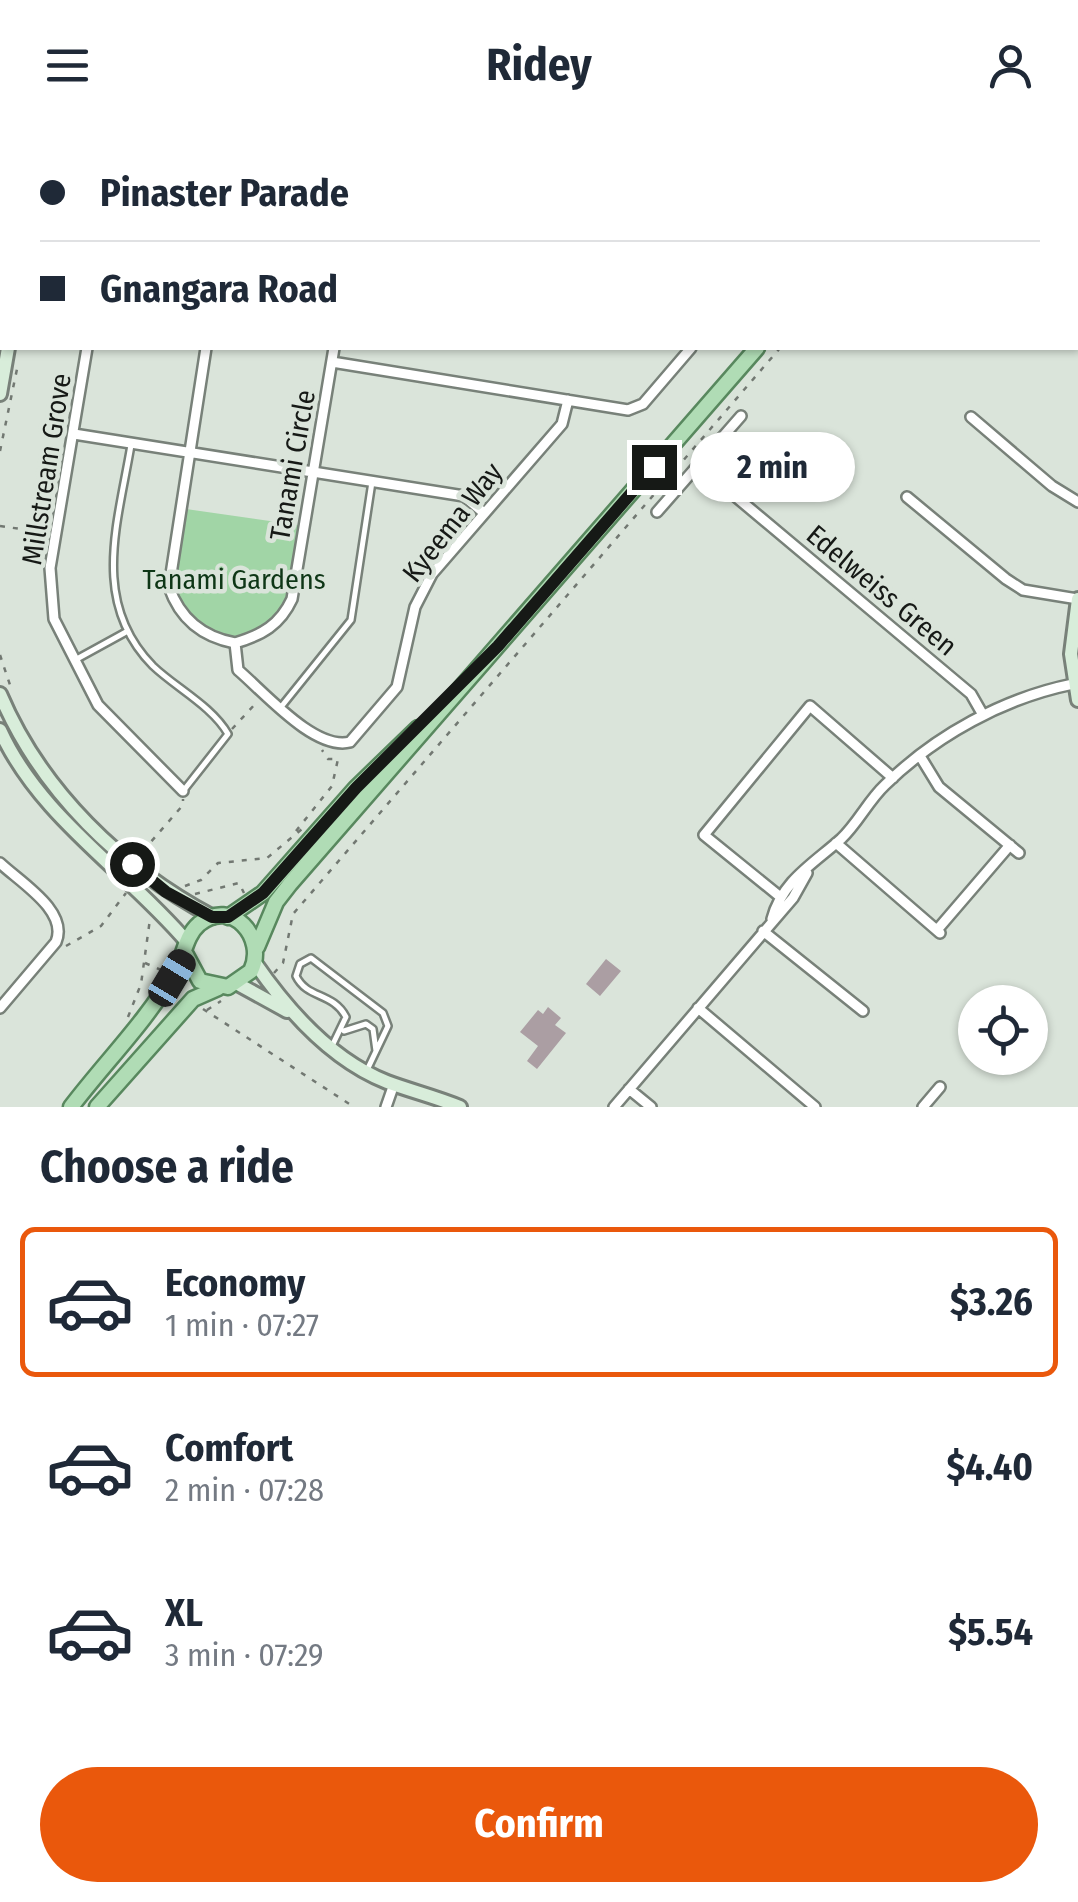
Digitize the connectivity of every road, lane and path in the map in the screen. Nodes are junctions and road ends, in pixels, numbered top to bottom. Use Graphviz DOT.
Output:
graph roads {
  1 [pos="87,350"];
  2 [pos="206,350"];
  3 [pos="334,350"];
  4 [pos="688,350"];
  5 [pos="755,350"];
  6 [pos="778,350"];
  7 [pos="13,353"];
  8 [pos="332,362"];
  9 [pos="0,394"];
  10 [pos="568,400"];
  11 [pos="741,416"];
  12 [pos="971,418"];
  13 [pos="74,434"];
  14 [pos="131,445"];
  15 [pos="0,451"];
  16 [pos="188,453"];
  17 [pos="698,465"];
  18 [pos="315,472"];
  19 [pos="372,482"];
  20 [pos="907,497"];
  21 [pos="1078,502"];
  22 [pos="658,512"];
  23 [pos="484,513"];
  24 [pos="0,526"];
  25 [pos="56,534"];
  26 [pos="1078,599"];
  27 [pos="126,632"];
  28 [pos="235,644"];
  29 [pos="498,646"];
  30 [pos="0,655"];
  31 [pos="73,661"];
  32 [pos="1074,684"];
  33 [pos="265,693"];
  34 [pos="0,694"];
  35 [pos="1078,700"];
  36 [pos="15,702"];
  37 [pos="281,707"];
  38 [pos="983,715"];
  39 [pos="0,730"];
  40 [pos="228,734"];
  41 [pos="320,740"];
  42 [pos="920,756"];
  43 [pos="893,778"];
  44 [pos="183,791"];
  45 [pos="322,827"];
  46 [pos="296,832"];
  47 [pos="122,841"];
  48 [pos="836,842"];
  49 [pos="1010,845"];
  50 [pos="1020,852"];
  51 [pos="140,859"];
  52 [pos="812,862"];
  53 [pos="0,864"];
  54 [pos="175,883"];
  55 [pos="239,883"];
  56 [pos="127,892"];
  57 [pos="778,895"];
  58 [pos="190,900"];
  59 [pos="220,917"];
  60 [pos="772,918"];
  61 [pos="150,932"];
  62 [pos="763,932"];
  63 [pos="80,936"];
  64 [pos="186,948"];
  65 [pos="256,955"];
  66 [pos="276,972"];
  67 [pos="238,984"];
  68 [pos="222,993"];
  69 [pos="0,1008"];
  70 [pos="698,1008"];
  71 [pos="863,1011"];
  72 [pos="298,1018"];
  73 [pos="126,1022"];
  74 [pos="344,1031"];
  75 [pos="331,1048"];
  76 [pos="376,1054"];
  77 [pos="366,1071"];
  78 [pos="394,1084"];
  79 [pos="940,1087"];
  80 [pos="630,1089"];
  81 [pos="71,1107"];
  82 [pos="97,1107"];
  83 [pos="354,1107"];
  84 [pos="386,1107"];
  85 [pos="460,1107"];
  86 [pos="614,1107"];
  87 [pos="652,1107"];
  88 [pos="815,1107"];
  89 [pos="923,1107"];
  1 -- 13 [label="street, Millstream Grove"];
  2 -- 16 [label="street"];
  3 -- 8 [label="street, Tanami Circle"];
  4 -- 10 [label="street"];
  5 -- 29 [label="main road"];
  6 -- 66 [label="path"];
  7 -- 9 [label="main road"];
  7 -- 15 [label="path"];
  8 -- 10 [label="street"];
  8 -- 18 [label="street, Tanami Circle"];
  10 -- 23 [label="street, Kyeema Way"];
  11 -- 17 [label="street"];
  12 -- 21 [label="street"];
  13 -- 14 [label="street"];
  13 -- 25 [label="street, Millstream Grove"];
  14 -- 16 [label="street"];
  14 -- 27 [label="lane"];
  16 -- 18 [label="street"];
  16 -- 28 [label="street"];
  17 -- 22 [label="street"];
  17 -- 38 [label="street, Edelweiss Green"];
  18 -- 19 [label="street"];
  18 -- 28 [label="street, Tanami Circle"];
  19 -- 23 [label="street"];
  19 -- 37 [label="lane"];
  20 -- 26 [label="street"];
  23 -- 41 [label="street, Kyeema Way"];
  24 -- 25 [label="path"];
  25 -- 31 [label="street, Millstream Grove"];
  26 -- 32 [label="main road"];
  27 -- 31 [label="lane"];
  27 -- 40 [label="lane"];
  28 -- 33 [label="street"];
  29 -- 45 [label="main road"];
  29 -- 65 [label="main road"];
  30 -- 36 [label="path"];
  31 -- 44 [label="street, Millstream Grove"];
  32 -- 35 [label="main road"];
  32 -- 38 [label="street"];
  33 -- 37 [label="street"];
  33 -- 40 [label="path"];
  34 -- 51 [label="main road"];
  37 -- 41 [label="street"];
  38 -- 42 [label="street"];
  39 -- 64 [label="main road"];
  40 -- 44 [label="lane"];
  41 -- 46 [label="path"];
  42 -- 43 [label="street"];
  42 -- 49 [label="street"];
  43 -- 48 [label="street"];
  43 -- 57 [label="street"];
  44 -- 51 [label="path"];
  45 -- 46 [label="path"];
  45 -- 59 [label="main road"];
  46 -- 54 [label="path"];
  47 -- 51 [label="path"];
  48 -- 49 [label="street"];
  48 -- 52 [label="street"];
  49 -- 50 [label="street"];
  51 -- 58 [label="main road"];
  52 -- 57 [label="street"];
  52 -- 60 [label="street"];
  53 -- 69 [label="street"];
  55 -- 58 [label="path"];
  56 -- 63 [label="path"];
  57 -- 60 [label="street"];
  58 -- 59 [label="main road"];
  59 -- 64 [label="main road"];
  59 -- 65 [label="main road"];
  60 -- 62 [label="street"];
  61 -- 73 [label="path"];
  62 -- 70 [label="street"];
  62 -- 71 [label="street"];
  64 -- 68 [label="main road"];
  64 -- 81 [label="main road"];
  65 -- 67 [label="main road"];
  65 -- 72 [label="main road"];
  67 -- 68 [label="main road"];
  67 -- 72 [label="main road"];
  68 -- 82 [label="main road"];
  68 -- 83 [label="path"];
  70 -- 80 [label="street"];
  70 -- 88 [label="street"];
  72 -- 75 [label="main road"];
  74 -- 75 [label="lane"];
  74 -- 76 [label="lane"];
  74 -- 76 [label="lane"];
  75 -- 77 [label="main road"];
  76 -- 77 [label="lane"];
  77 -- 78 [label="main road"];
  78 -- 84 [label="street"];
  78 -- 85 [label="main road"];
  79 -- 89 [label="street"];
  80 -- 86 [label="street"];
  80 -- 87 [label="street"];
}
